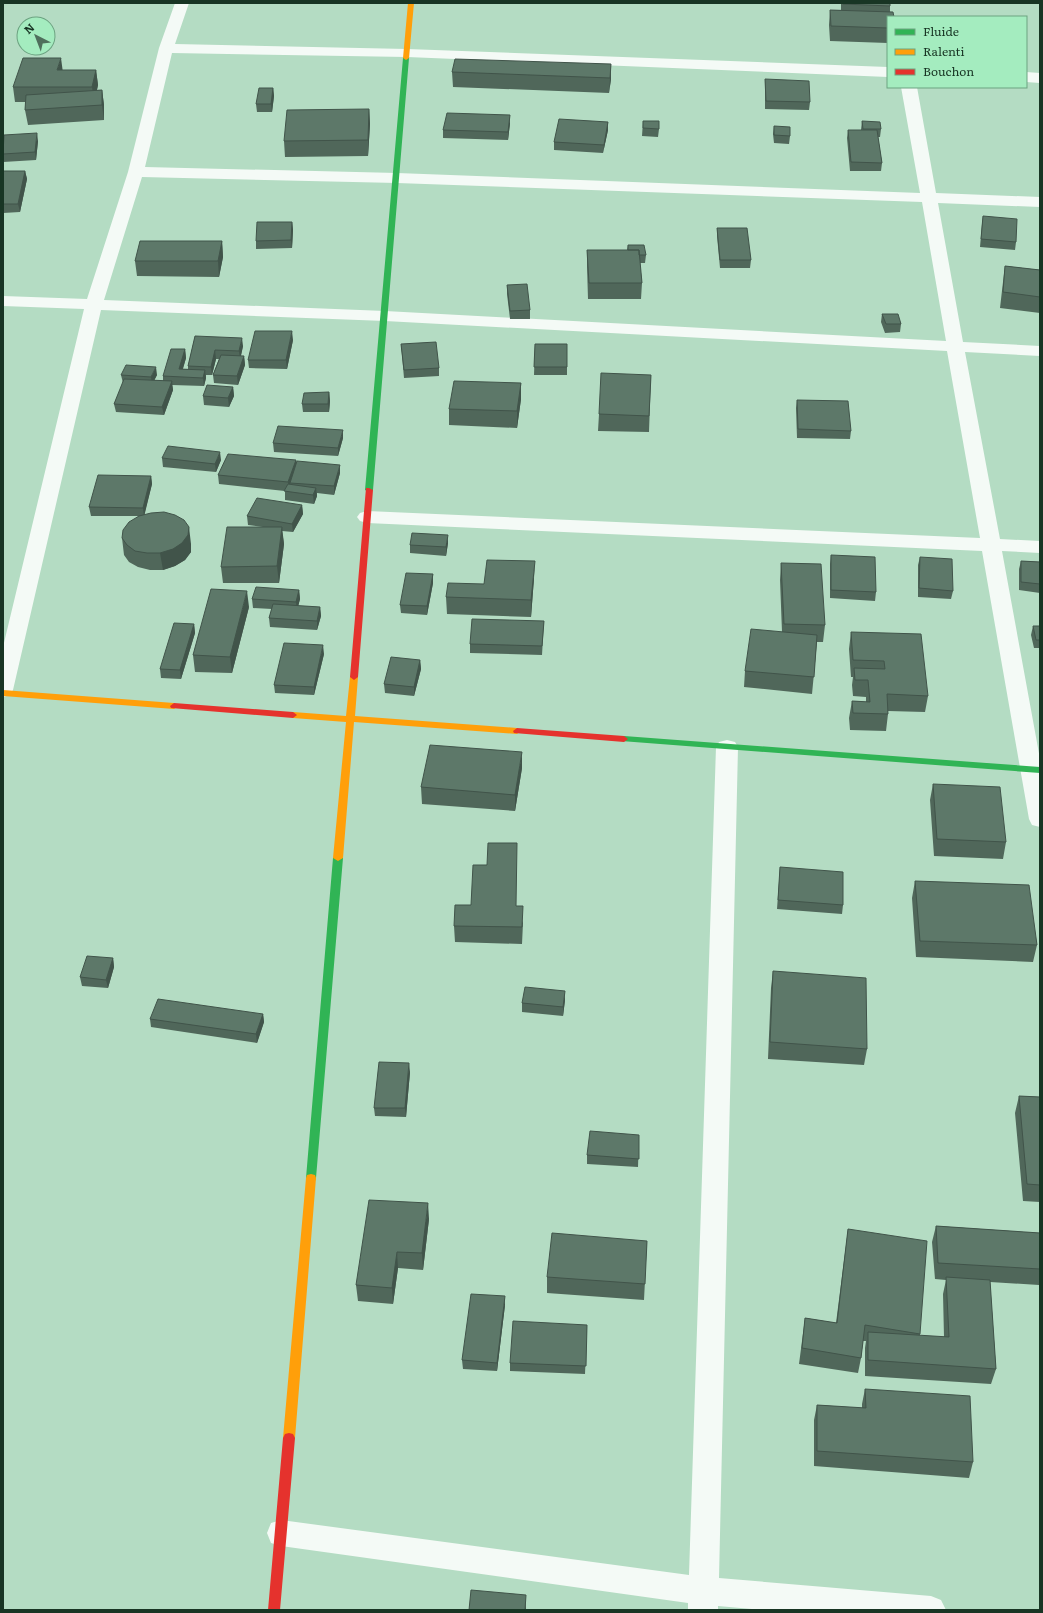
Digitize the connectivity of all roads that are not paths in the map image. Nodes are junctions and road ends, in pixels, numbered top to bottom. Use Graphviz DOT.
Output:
graph roads {
  1 [pos="182,3"];
  2 [pos="411,3"];
  3 [pos="166,48"];
  4 [pos="407,53"];
  5 [pos="887,72"];
  6 [pos="1027,77"];
  7 [pos="1040,78"];
  8 [pos="909,88"];
  9 [pos="136,172"];
  10 [pos="397,178"];
  11 [pos="929,198"];
  12 [pos="1040,202"];
  13 [pos="3,301"];
  14 [pos="94,304"];
  15 [pos="385,316"];
  16 [pos="956,347"];
  17 [pos="1040,351"];
  18 [pos="367,517"];
  19 [pos="991,545"];
  20 [pos="1040,547"];
  21 [pos="3,690"];
  22 [pos="3,693"];
  23 [pos="350,720"];
  24 [pos="726,747"];
  25 [pos="1036,770"];
  26 [pos="1040,819"];
  27 [pos="281,1533"];
  28 [pos="703,1601"];
  29 [pos="274,1610"];
  30 [pos="931,1610"];
  1 -- 3 [label="street"];
  2 -- 4 [label="street"];
  3 -- 4 [label="street"];
  3 -- 9 [label="street"];
  4 -- 5 [label="street"];
  4 -- 10 [label="street"];
  6 -- 7 [label="street"];
  8 -- 11 [label="street"];
  9 -- 10 [label="street"];
  9 -- 14 [label="street"];
  10 -- 11 [label="street"];
  10 -- 15 [label="street"];
  11 -- 12 [label="street"];
  11 -- 16 [label="street"];
  13 -- 14 [label="street"];
  14 -- 15 [label="street"];
  14 -- 21 [label="street"];
  15 -- 16 [label="street"];
  15 -- 18 [label="street"];
  16 -- 17 [label="street"];
  16 -- 19 [label="street"];
  18 -- 19 [label="street"];
  18 -- 23 [label="street"];
  19 -- 20 [label="street"];
  19 -- 25 [label="street"];
  22 -- 23 [label="street"];
  23 -- 24 [label="street"];
  23 -- 27 [label="street"];
  24 -- 25 [label="street"];
  24 -- 28 [label="street"];
  25 -- 26 [label="street"];
  27 -- 28 [label="street"];
  27 -- 29 [label="street"];
  28 -- 30 [label="street"];
}
